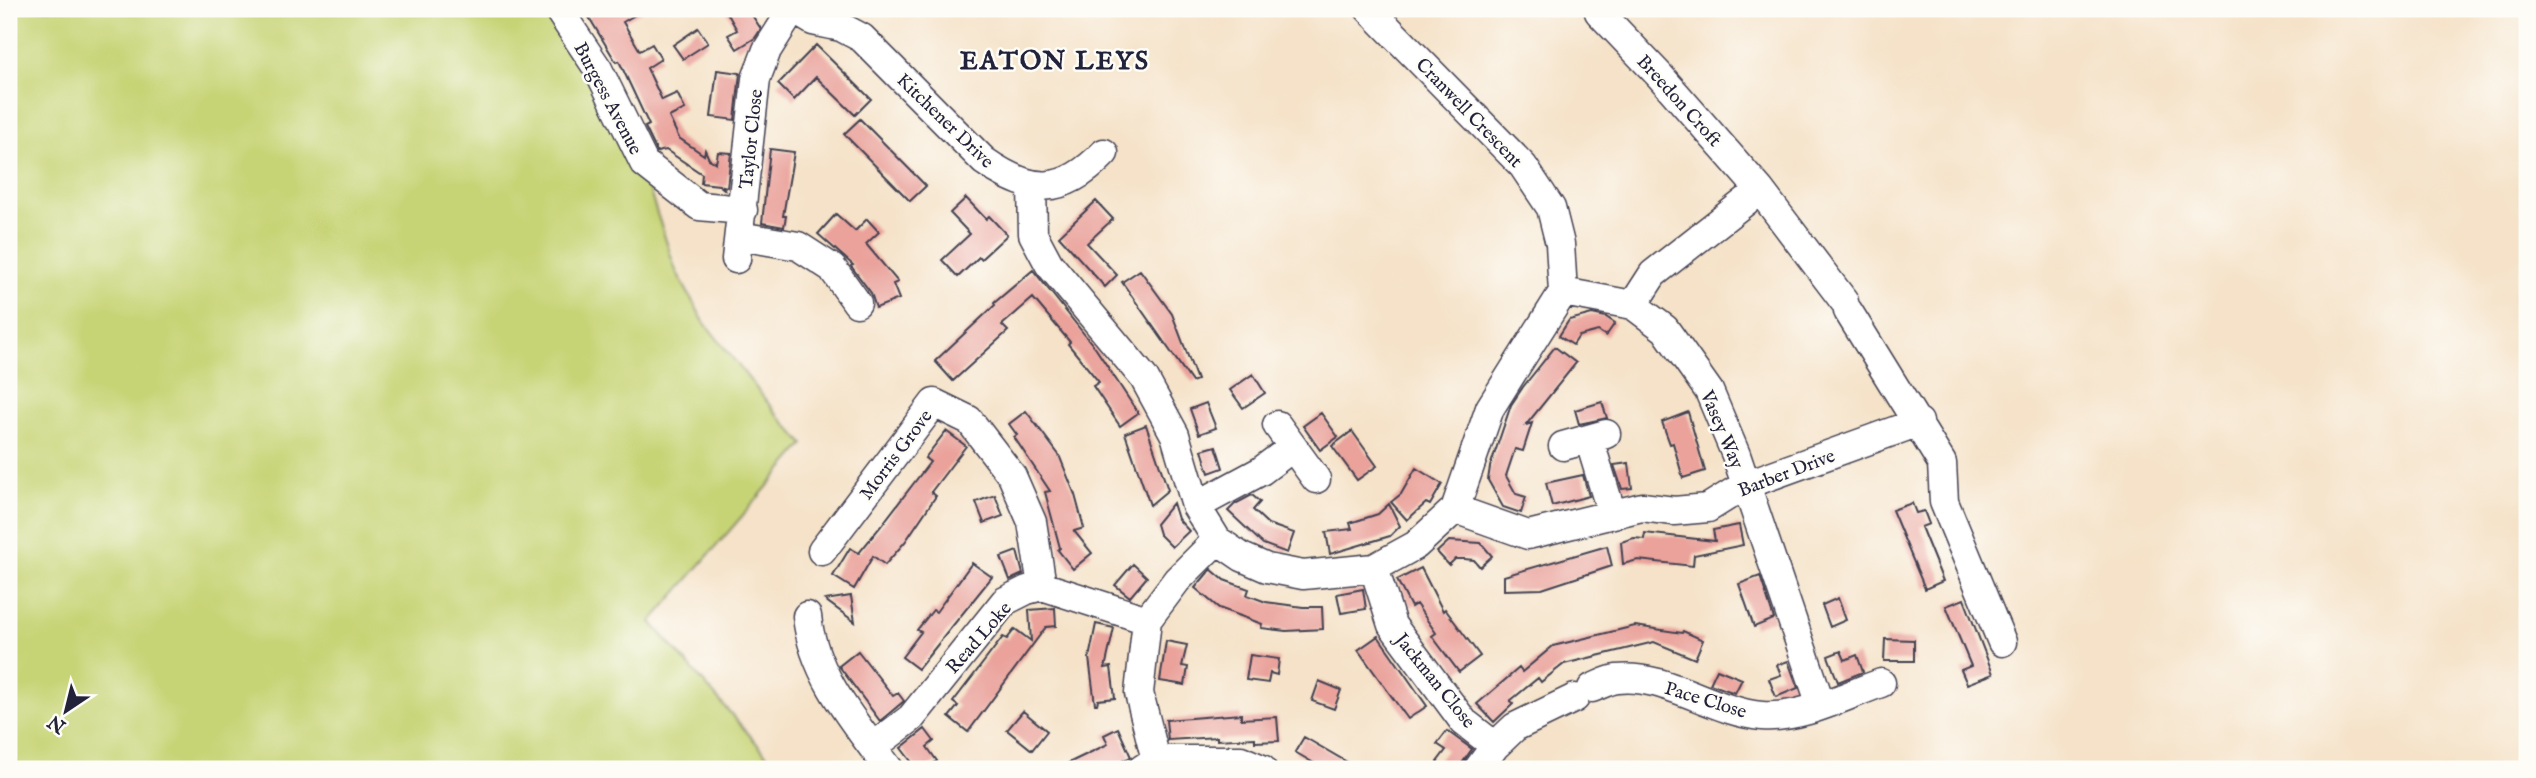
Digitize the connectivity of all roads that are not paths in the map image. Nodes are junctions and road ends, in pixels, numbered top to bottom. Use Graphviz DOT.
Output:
graph roads {
  1 [pos="558,9"];
  2 [pos="793,9"];
  3 [pos="1599,12"];
  4 [pos="1373,13"];
  5 [pos="1104,153"];
  6 [pos="1032,185"];
  7 [pos="1760,190"];
  8 [pos="739,235"];
  9 [pos="1563,292"];
  10 [pos="856,303"];
  11 [pos="1633,305"];
  12 [pos="1919,422"];
  13 [pos="1586,440"];
  14 [pos="1316,479"];
  15 [pos="1745,485"];
  16 [pos="1196,506"];
  17 [pos="1455,509"];
  18 [pos="1612,514"];
  19 [pos="1217,540"];
  20 [pos="822,551"];
  21 [pos="1374,568"];
  22 [pos="1042,586"];
  23 [pos="807,616"];
  24 [pos="1147,620"];
  25 [pos="2002,642"];
  26 [pos="1881,683"];
  27 [pos="1821,705"];
  28 [pos="1495,746"];
  29 [pos="881,758"];
  30 [pos="1149,764"];
  31 [pos="1262,769"];
  32 [pos="1478,769"];
  1 -- 8 [label="street, Burgess Avenue"];
  2 -- 6 [label="street, Kitchener Drive"];
  2 -- 8 [label="street, Taylor Close"];
  3 -- 7 [label="street, Breedon Croft"];
  4 -- 9 [label="street, Cranwell Crescent"];
  5 -- 6 [label="street, Kitchener Drive"];
  6 -- 16 [label="street"];
  7 -- 11 [label="street"];
  7 -- 12 [label="street, Breedon Croft"];
  8 -- 10 [label="street"];
  9 -- 11 [label="street, Vasey Way"];
  9 -- 17 [label="street"];
  11 -- 15 [label="street, Vasey Way"];
  12 -- 15 [label="street, Barber Drive"];
  12 -- 25 [label="street"];
  13 -- 18 [label="street"];
  14 -- 16 [label="street"];
  15 -- 18 [label="street, Barber Drive"];
  15 -- 27 [label="street"];
  16 -- 19 [label="street"];
  17 -- 18 [label="street, Barber Drive"];
  17 -- 21 [label="street"];
  19 -- 21 [label="street"];
  19 -- 24 [label="street"];
  20 -- 22 [label="street, Morris Grove"];
  21 -- 28 [label="street, Jackman Close"];
  22 -- 24 [label="street"];
  22 -- 29 [label="street, Read Loke"];
  23 -- 29 [label="street, Read Loke"];
  24 -- 30 [label="street"];
  26 -- 27 [label="street, Pace Close"];
  27 -- 28 [label="street, Pace Close"];
  28 -- 32 [label="street"];
  30 -- 31 [label="street"];
}
